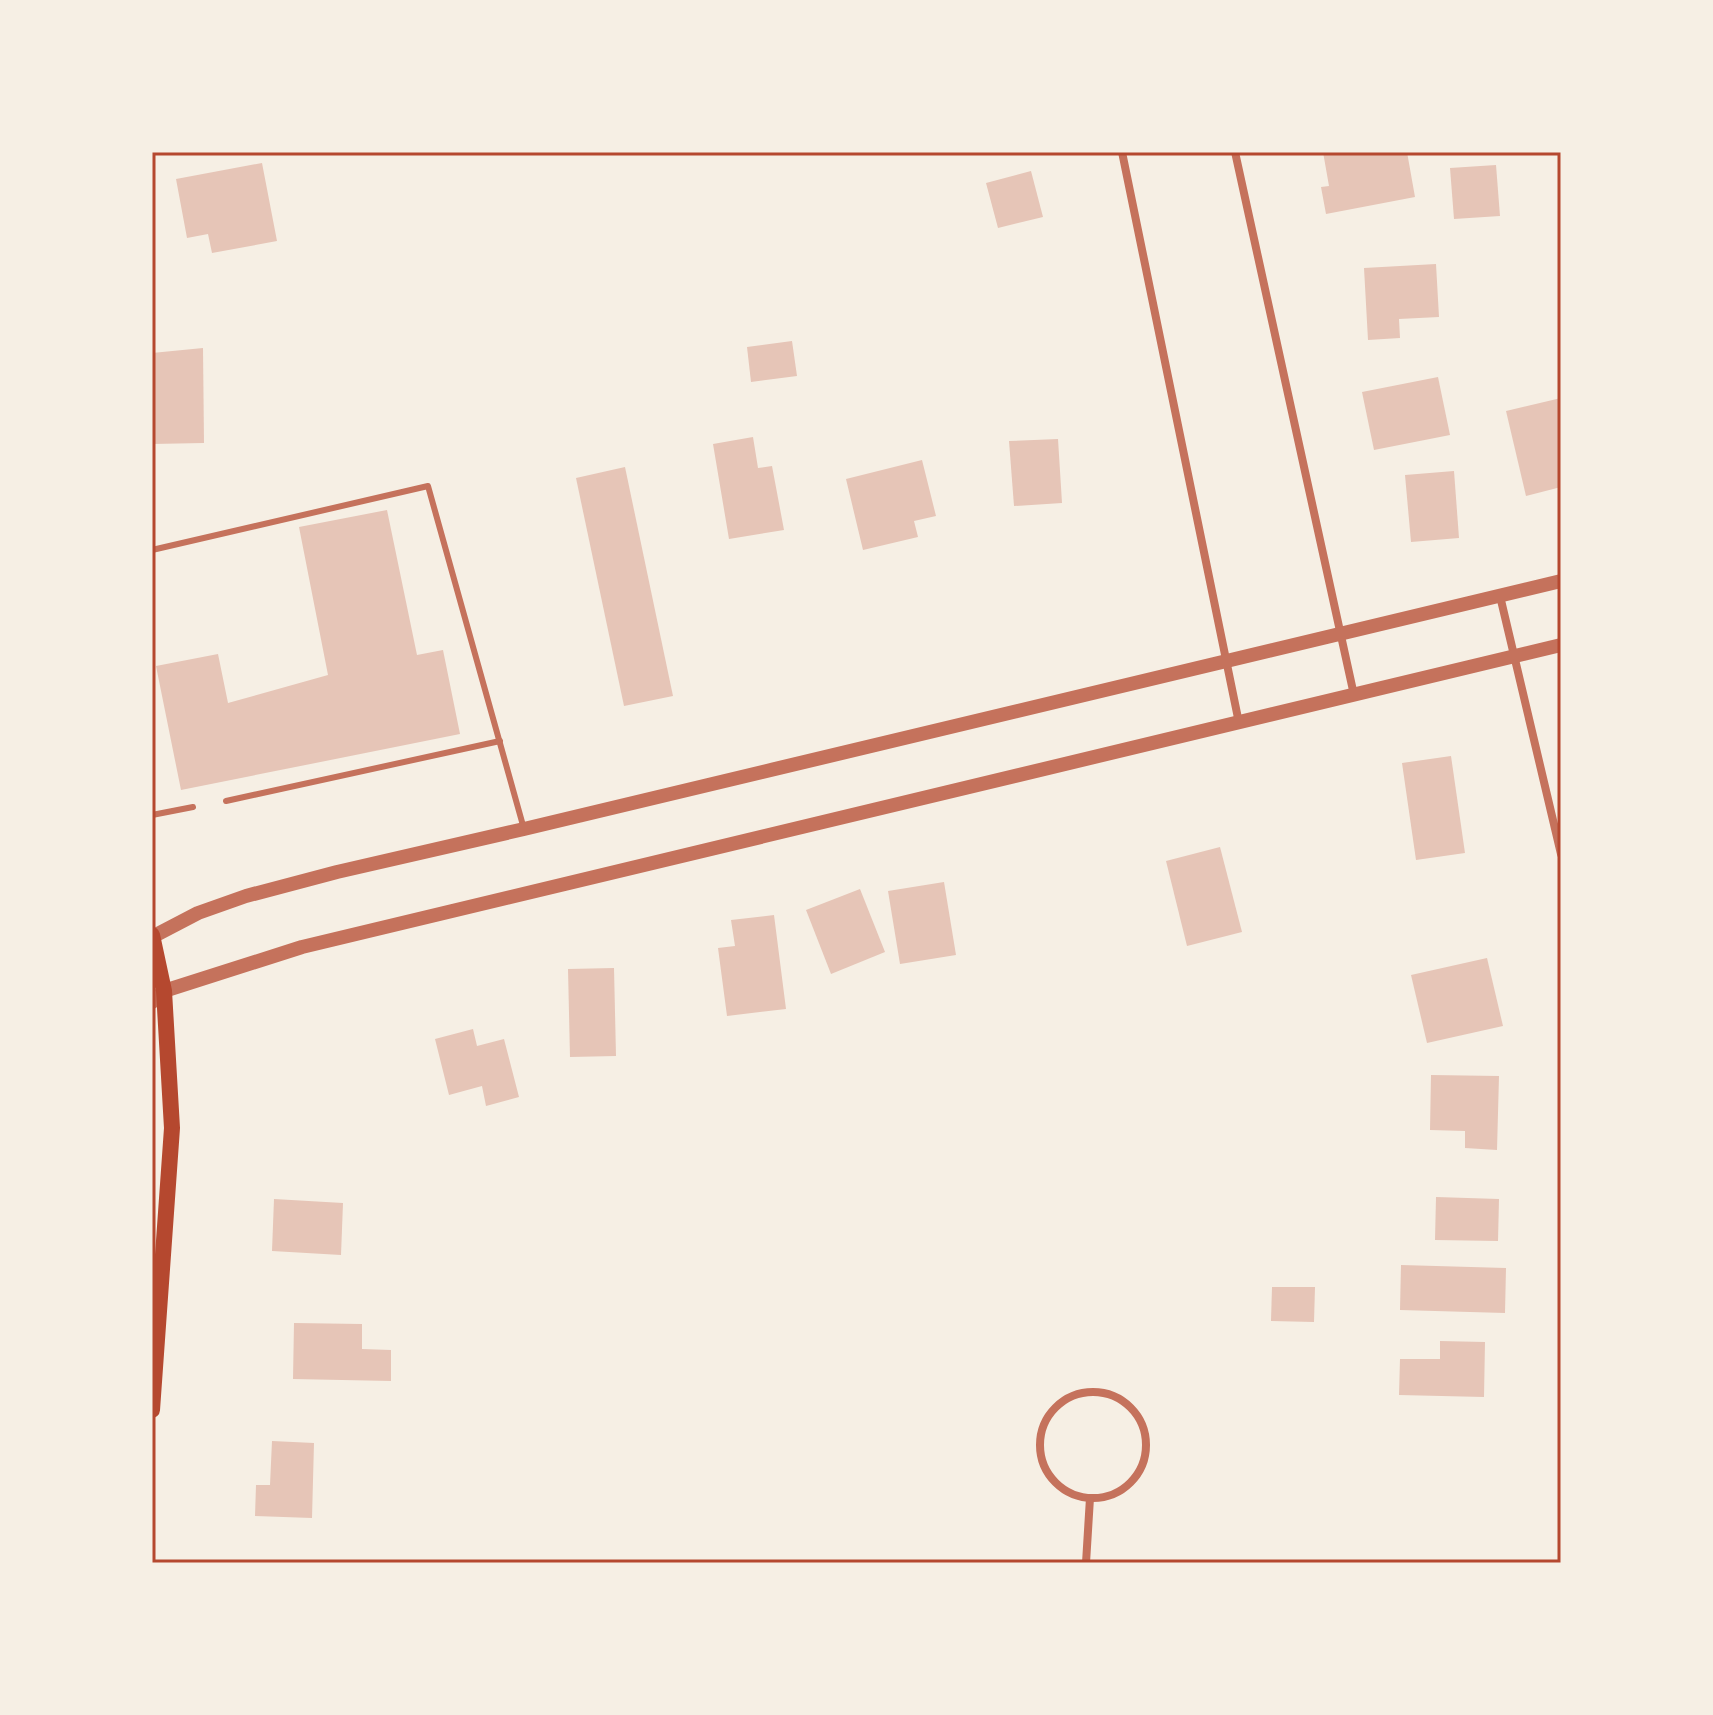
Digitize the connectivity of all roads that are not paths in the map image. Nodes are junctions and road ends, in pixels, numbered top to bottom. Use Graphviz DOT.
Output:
graph roads {
  1 [pos="1122,152"];
  2 [pos="1235,152"];
  3 [pos="152,550"];
  4 [pos="1561,581"];
  5 [pos="1500,596"];
  6 [pos="1341,634"];
  7 [pos="1561,645"];
  8 [pos="1515,657"];
  9 [pos="1226,662"];
  10 [pos="1354,695"];
  11 [pos="1239,723"];
  12 [pos="500,741"];
  13 [pos="226,801"];
  14 [pos="193,807"];
  15 [pos="152,815"];
  16 [pos="524,829"];
  17 [pos="1561,854"];
  18 [pos="152,936"];
  19 [pos="158,996"];
  20 [pos="160,1187"];
  21 [pos="152,1410"];
  22 [pos="1090,1498"];
  23 [pos="1086,1563"];
  1 -- 9 [label="street"];
  2 -- 6 [label="street"];
  3 -- 12 [label="lane"];
  4 -- 5 [label="street"];
  5 -- 6 [label="street"];
  5 -- 8 [label="street"];
  6 -- 9 [label="street"];
  6 -- 10 [label="street"];
  7 -- 8 [label="street"];
  8 -- 10 [label="street"];
  8 -- 17 [label="street"];
  9 -- 11 [label="street"];
  9 -- 16 [label="street"];
  10 -- 11 [label="street"];
  11 -- 19 [label="street"];
  12 -- 13 [label="lane"];
  12 -- 16 [label="lane"];
  14 -- 15 [label="lane"];
  16 -- 18 [label="street"];
  18 -- 19 [label="main road"];
  19 -- 20 [label="main road"];
  20 -- 21 [label="main road"];
  22 -- 22 [label="street"];
  22 -- 23 [label="street"];
}
